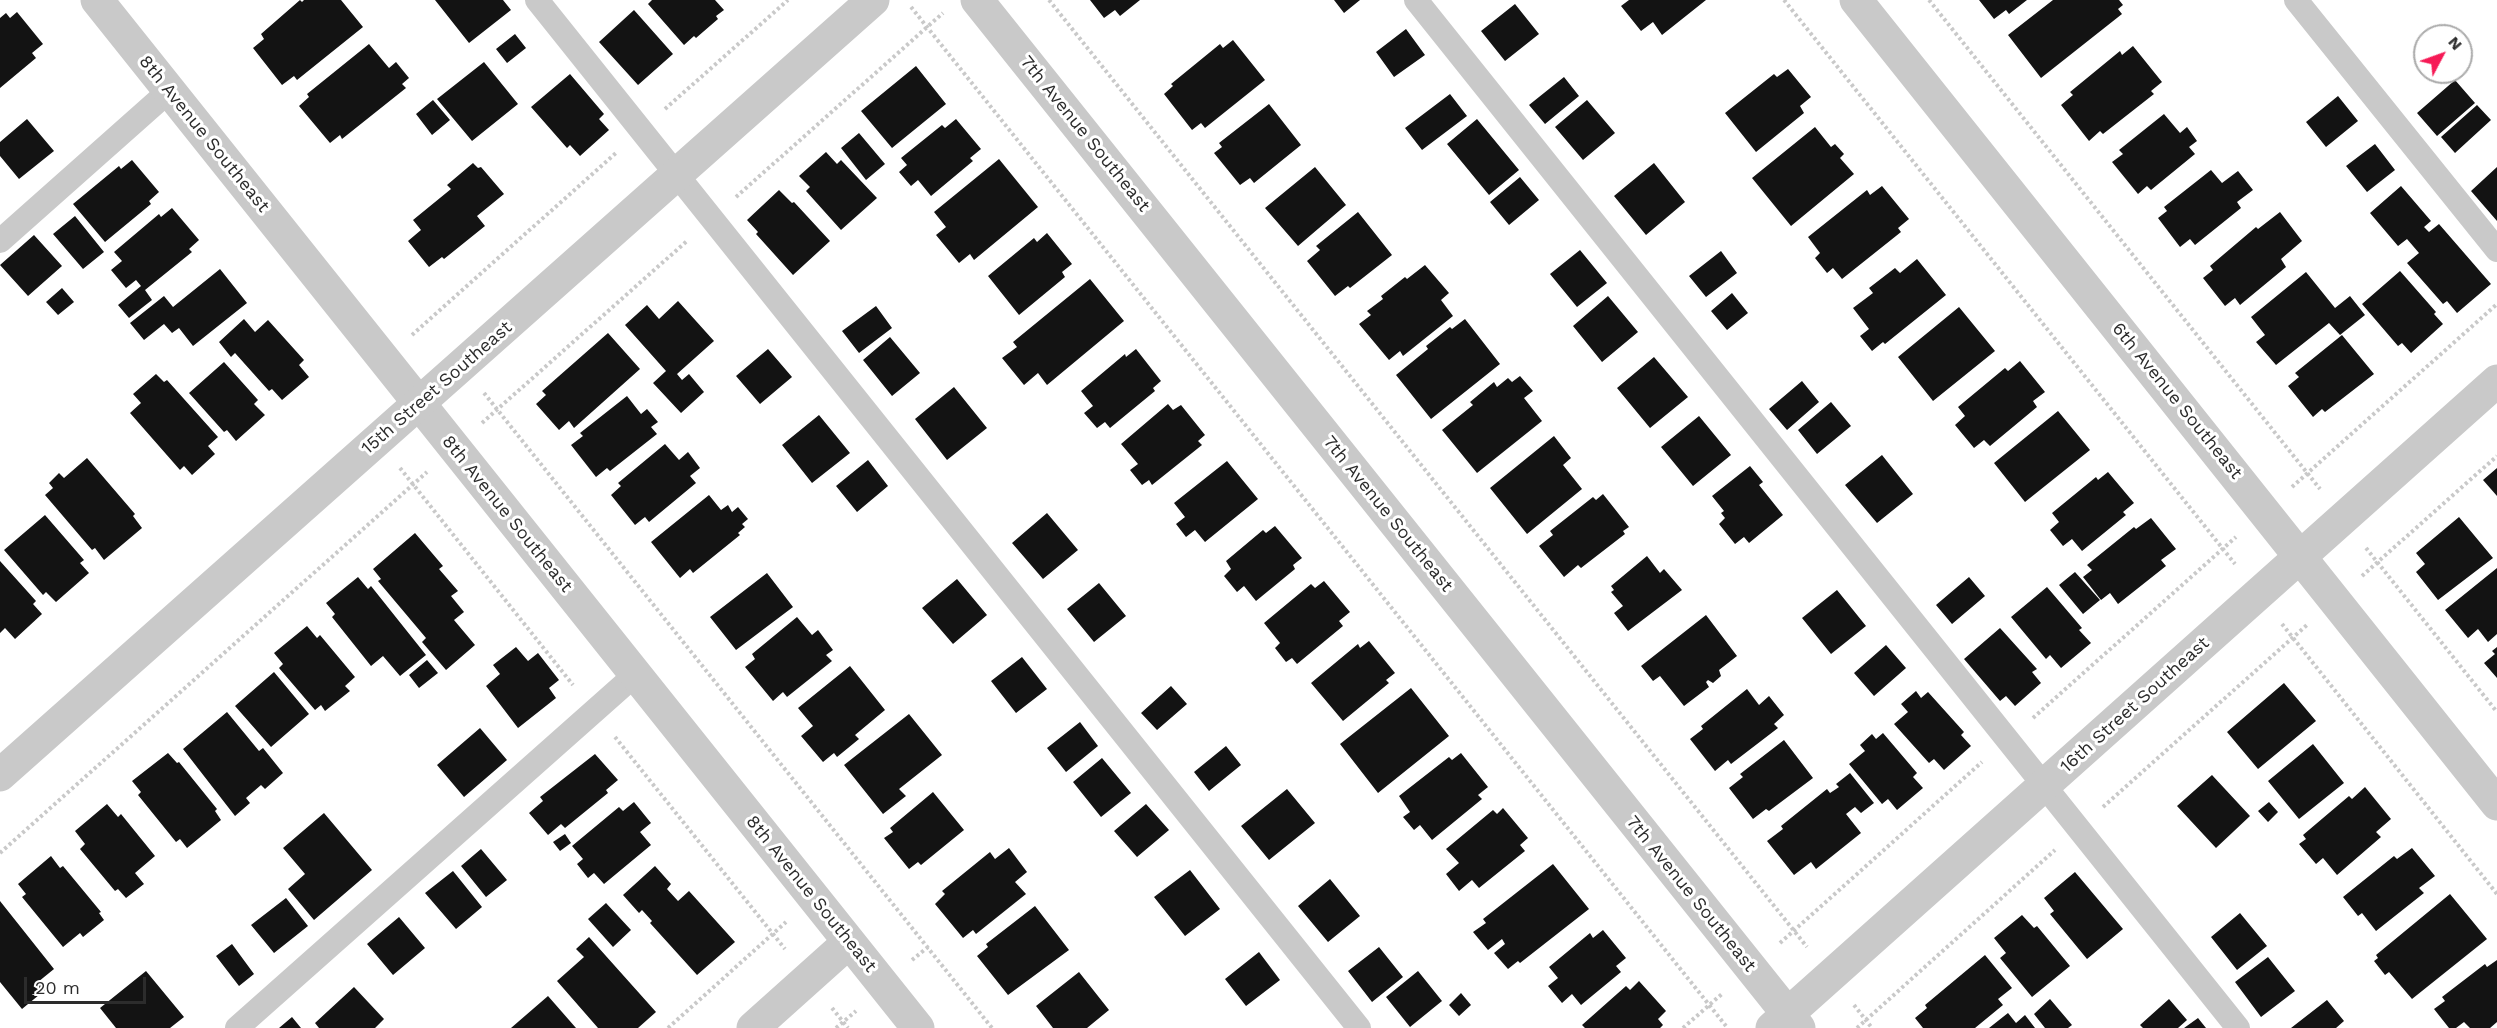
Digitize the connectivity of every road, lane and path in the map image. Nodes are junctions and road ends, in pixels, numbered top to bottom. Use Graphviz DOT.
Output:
graph roads {
  1 [pos="97,0"];
  2 [pos="537,0"];
  3 [pos="788,0"];
  4 [pos="873,0"];
  5 [pos="977,0"];
  6 [pos="1049,0"];
  7 [pos="1416,0"];
  8 [pos="1784,0"];
  9 [pos="1856,0"];
  10 [pos="1929,0"];
  11 [pos="2296,0"];
  12 [pos="911,7"];
  13 [pos="169,91"];
  14 [pos="641,131"];
  15 [pos="678,175"];
  16 [pos="0,241"];
  17 [pos="2497,250"];
  18 [pos="2497,304"];
  19 [pos="408,338"];
  20 [pos="2497,381"];
  21 [pos="480,388"];
  22 [pos="418,404"];
  23 [pos="2497,456"];
  24 [pos="433,467"];
  25 [pos="2307,473"];
  26 [pos="2286,492"];
  27 [pos="2326,496"];
  28 [pos="2360,540"];
  29 [pos="2302,557"];
  30 [pos="2378,562"];
  31 [pos="2238,568"];
  32 [pos="2357,581"];
  33 [pos="2275,616"];
  34 [pos="636,674"];
  35 [pos="2497,711"];
  36 [pos="0,775"];
  37 [pos="2044,785"];
  38 [pos="2497,804"];
  39 [pos="0,853"];
  40 [pos="2497,894"];
  41 [pos="794,916"];
  42 [pos="849,942"];
  43 [pos="928,947"];
  44 [pos="1810,950"];
  45 [pos="907,964"];
  46 [pos="1728,988"];
  47 [pos="1849,999"];
  48 [pos="826,1000"];
  49 [pos="864,1004"];
  50 [pos="1708,1005"];
  51 [pos="843,1022"];
  52 [pos="1786,1023"];
  53 [pos="1726,1026"];
  54 [pos="237,1028"];
  55 [pos="668,1028"];
  56 [pos="753,1028"];
  57 [pos="836,1028"];
  58 [pos="848,1028"];
  59 [pos="918,1028"];
  60 [pos="992,1028"];
  61 [pos="1359,1028"];
  62 [pos="1683,1028"];
  63 [pos="1872,1028"];
  64 [pos="2238,1028"];
  1 -- 13 [label="street, 8th Avenue Southeast"];
  2 -- 14 [label="lane"];
  3 -- 14 [label="path"];
  4 -- 15 [label="street, 15th Street Southeast"];
  5 -- 52 [label="street, 7th Avenue Southeast"];
  6 -- 44 [label="path"];
  7 -- 37 [label="lane"];
  8 -- 31 [label="path"];
  9 -- 29 [label="street, 6th Avenue Southeast"];
  10 -- 25 [label="path"];
  11 -- 17 [label="lane"];
  12 -- 50 [label="path"];
  13 -- 16 [label="lane"];
  13 -- 22 [label="street, 8th Avenue Southeast"];
  14 -- 15 [label="lane"];
  14 -- 19 [label="path"];
  15 -- 22 [label="street, 15th Street Southeast"];
  15 -- 61 [label="lane"];
  18 -- 25 [label="path"];
  20 -- 29 [label="street, 16th Street Southeast"];
  21 -- 43 [label="path"];
  22 -- 34 [label="street, 8th Avenue Southeast"];
  22 -- 36 [label="street, 15th Street Southeast"];
  23 -- 30 [label="path"];
  24 -- 39 [label="path"];
  25 -- 26 [label="path"];
  25 -- 27 [label="path"];
  28 -- 30 [label="path"];
  29 -- 37 [label="street, 16th Street Southeast"];
  29 -- 38 [label="street, 6th Avenue Southeast"];
  30 -- 32 [label="path"];
  30 -- 35 [label="path"];
  33 -- 40 [label="path"];
  34 -- 42 [label="street, 8th Avenue Southeast"];
  34 -- 54 [label="lane"];
  37 -- 52 [label="street, 16th Street Southeast"];
  37 -- 64 [label="lane"];
  41 -- 55 [label="path"];
  42 -- 56 [label="street"];
  42 -- 59 [label="street, 8th Avenue Southeast"];
  43 -- 45 [label="path"];
  43 -- 60 [label="path"];
  46 -- 50 [label="path"];
  47 -- 63 [label="path"];
  48 -- 51 [label="path"];
  49 -- 51 [label="path"];
  50 -- 53 [label="path"];
  50 -- 62 [label="path"];
  51 -- 57 [label="path"];
  51 -- 58 [label="path"];
}
